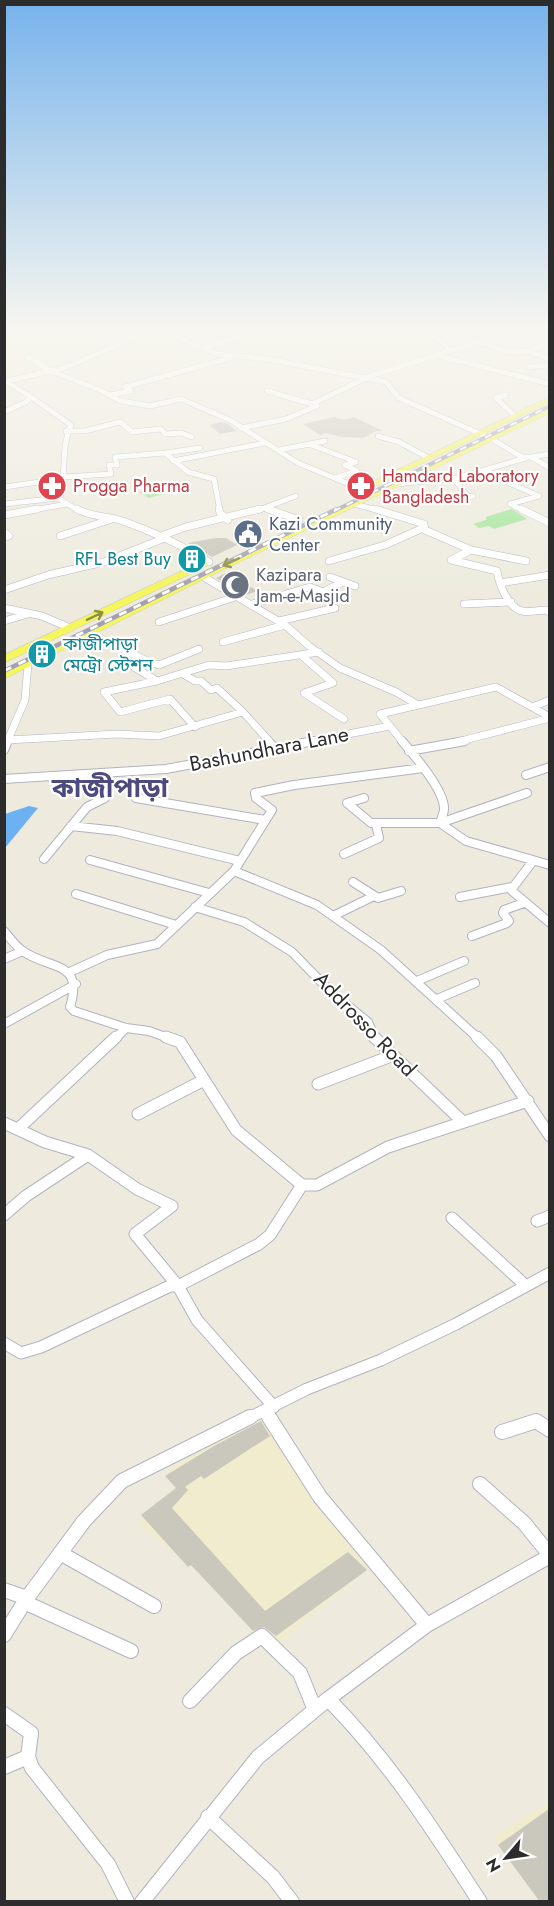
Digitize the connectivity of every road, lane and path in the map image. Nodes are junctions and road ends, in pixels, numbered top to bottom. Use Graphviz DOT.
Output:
graph roads {
  1 [pos="62,419"];
  2 [pos="228,419"];
  3 [pos="286,419"];
  4 [pos="447,419"];
  5 [pos="506,419"];
  6 [pos="531,419"];
  7 [pos="241,428"];
  8 [pos="66,431"];
  9 [pos="479,433"];
  10 [pos="378,436"];
  11 [pos="192,437"];
  12 [pos="492,439"];
  13 [pos="325,441"];
  14 [pos="267,442"];
  15 [pos="311,446"];
  16 [pos="200,448"];
  17 [pos="279,450"];
  18 [pos="165,453"];
  19 [pos="549,454"];
  20 [pos="427,457"];
  21 [pos="529,458"];
  22 [pos="173,461"];
  23 [pos="549,468"];
  24 [pos="484,472"];
  25 [pos="62,478"];
  26 [pos="335,478"];
  27 [pos="454,479"];
  28 [pos="397,484"];
  29 [pos="4,488"];
  30 [pos="361,489"];
  31 [pos="296,495"];
  32 [pos="472,496"];
  33 [pos="59,498"];
  34 [pos="4,504"];
  35 [pos="67,504"];
  36 [pos="354,504"];
  37 [pos="264,508"];
  38 [pos="4,515"];
  39 [pos="115,518"];
  40 [pos="299,519"];
  41 [pos="228,520"];
  42 [pos="549,523"];
  43 [pos="423,528"];
  44 [pos="4,532"];
  45 [pos="60,536"];
  46 [pos="4,537"];
  47 [pos="163,537"];
  48 [pos="471,550"];
  49 [pos="329,561"];
  50 [pos="526,561"];
  51 [pos="209,562"];
  52 [pos="549,575"];
  53 [pos="202,576"];
  54 [pos="330,578"];
  55 [pos="343,582"];
  56 [pos="500,583"];
  57 [pos="355,586"];
  58 [pos="4,590"];
  59 [pos="238,596"];
  60 [pos="511,602"];
  61 [pos="252,604"];
  62 [pos="464,604"];
  63 [pos="4,608"];
  64 [pos="334,608"];
  65 [pos="30,613"];
  66 [pos="549,614"];
  67 [pos="4,621"];
  68 [pos="159,622"];
  69 [pos="282,623"];
  70 [pos="70,628"];
  71 [pos="90,633"];
  72 [pos="223,642"];
  73 [pos="199,649"];
  74 [pos="319,652"];
  75 [pos="301,655"];
  76 [pos="4,660"];
  77 [pos="149,662"];
  78 [pos="28,664"];
  79 [pos="183,674"];
  80 [pos="4,676"];
  81 [pos="157,681"];
  82 [pos="549,700"];
  83 [pos="418,705"];
  84 [pos="532,707"];
  85 [pos="243,712"];
  86 [pos="549,717"];
  87 [pos="344,719"];
  88 [pos="390,726"];
  89 [pos="195,727"];
  90 [pos="8,740"];
  91 [pos="274,747"];
  92 [pos="4,750"];
  93 [pos="409,751"];
  94 [pos="423,768"];
  95 [pos="548,770"];
  96 [pos="526,775"];
  97 [pos="4,779"];
  98 [pos="527,792"];
  99 [pos="105,798"];
  100 [pos="136,798"];
  101 [pos="364,798"];
  102 [pos="265,820"];
  103 [pos="440,823"];
  104 [pos="376,824"];
  105 [pos="71,826"];
  106 [pos="344,854"];
  107 [pos="44,859"];
  108 [pos="90,860"];
  109 [pos="240,861"];
  110 [pos="533,861"];
  111 [pos="549,865"];
  112 [pos="234,871"];
  113 [pos="353,882"];
  114 [pos="512,887"];
  115 [pos="401,891"];
  116 [pos="209,893"];
  117 [pos="76,894"];
  118 [pos="374,896"];
  119 [pos="460,897"];
  120 [pos="524,903"];
  121 [pos="195,907"];
  122 [pos="333,916"];
  123 [pos="549,923"];
  124 [pos="176,925"];
  125 [pos="4,931"];
  126 [pos="472,936"];
  127 [pos="23,951"];
  128 [pos="4,959"];
  129 [pos="464,962"];
  130 [pos="70,972"];
  131 [pos="417,981"];
  132 [pos="475,983"];
  133 [pos="76,984"];
  134 [pos="437,999"];
  135 [pos="4,1024"];
  136 [pos="126,1028"];
  137 [pos="391,1056"];
  138 [pos="204,1080"];
  139 [pos="318,1084"];
  140 [pos="528,1101"];
  141 [pos="138,1114"];
  142 [pos="463,1122"];
  143 [pos="4,1123"];
  144 [pos="18,1129"];
  145 [pos="548,1131"];
  146 [pos="88,1155"];
  147 [pos="302,1185"];
  148 [pos="4,1215"];
  149 [pos="549,1216"];
  150 [pos="452,1218"];
  151 [pos="537,1221"];
  152 [pos="549,1273"];
  153 [pos="178,1286"];
  154 [pos="525,1286"];
  155 [pos="4,1343"];
  156 [pos="269,1409"];
  157 [pos="549,1430"];
  158 [pos="502,1432"];
  159 [pos="480,1484"];
  160 [pos="60,1553"];
  161 [pos="549,1555"];
  162 [pos="4,1590"];
  163 [pos="26,1600"];
  164 [pos="154,1606"];
  165 [pos="427,1625"];
  166 [pos="4,1635"];
  167 [pos="130,1651"];
  168 [pos="328,1699"];
  169 [pos="190,1701"];
  170 [pos="315,1710"];
  171 [pos="4,1714"];
  172 [pos="28,1757"];
  173 [pos="4,1767"];
  174 [pos="208,1817"];
  175 [pos="127,1902"];
  176 [pos="142,1902"];
  177 [pos="292,1902"];
  178 [pos="480,1902"];
  1 -- 8 [label="street"];
  2 -- 7 [label="street"];
  3 -- 7 [label="street"];
  4 -- 9 [label="street"];
  5 -- 9 [label="main road"];
  6 -- 12 [label="main road"];
  7 -- 14 [label="street"];
  8 -- 11 [label="street"];
  8 -- 25 [label="street"];
  9 -- 12 [label="street"];
  9 -- 20 [label="main road"];
  10 -- 20 [label="street"];
  12 -- 21 [label="street"];
  12 -- 28 [label="main road"];
  13 -- 15 [label="street"];
  14 -- 17 [label="street"];
  14 -- 22 [label="street"];
  15 -- 17 [label="street"];
  15 -- 26 [label="street"];
  16 -- 18 [label="street"];
  17 -- 26 [label="street"];
  18 -- 22 [label="street"];
  18 -- 25 [label="street"];
  19 -- 21 [label="street"];
  20 -- 30 [label="main road"];
  21 -- 23 [label="street"];
  21 -- 24 [label="street"];
  22 -- 41 [label="street"];
  24 -- 27 [label="street"];
  24 -- 42 [label="street"];
  25 -- 29 [label="street"];
  25 -- 33 [label="street"];
  26 -- 30 [label="street"];
  27 -- 28 [label="street"];
  27 -- 32 [label="street"];
  28 -- 36 [label="main road"];
  30 -- 40 [label="main road"];
  31 -- 37 [label="street"];
  33 -- 34 [label="street"];
  33 -- 35 [label="street"];
  35 -- 38 [label="street"];
  35 -- 39 [label="street"];
  36 -- 43 [label="street"];
  36 -- 53 [label="main road, one-way"];
  37 -- 40 [label="street"];
  37 -- 41 [label="street"];
  39 -- 45 [label="street"];
  39 -- 47 [label="street"];
  40 -- 51 [label="main road"];
  41 -- 47 [label="street"];
  43 -- 48 [label="street"];
  43 -- 49 [label="street"];
  44 -- 46 [label="street"];
  47 -- 51 [label="street"];
  47 -- 58 [label="street"];
  48 -- 50 [label="street"];
  48 -- 56 [label="street"];
  70 -- 51 [label="main road, one-way"];
  52 -- 56 [label="street"];
  53 -- 59 [label="street"];
  53 -- 71 [label="main road"];
  54 -- 55 [label="street"];
  55 -- 57 [label="street"];
  55 -- 61 [label="street"];
  56 -- 60 [label="street"];
  59 -- 61 [label="street"];
  59 -- 68 [label="street"];
  60 -- 62 [label="street"];
  60 -- 66 [label="street"];
  61 -- 69 [label="street"];
  63 -- 65 [label="street"];
  64 -- 69 [label="street"];
  65 -- 67 [label="street"];
  65 -- 70 [label="street"];
  69 -- 72 [label="street"];
  69 -- 74 [label="street"];
  70 -- 76 [label="main road"];
  71 -- 77 [label="street"];
  71 -- 78 [label="main road"];
  73 -- 77 [label="street"];
  74 -- 75 [label="street"];
  74 -- 83 [label="street"];
  75 -- 79 [label="street"];
  75 -- 87 [label="street"];
  77 -- 81 [label="street"];
  78 -- 80 [label="main road"];
  78 -- 90 [label="street"];
  79 -- 81 [label="street"];
  79 -- 85 [label="street"];
  81 -- 89 [label="street"];
  82 -- 84 [label="street"];
  83 -- 84 [label="street"];
  83 -- 88 [label="street"];
  84 -- 86 [label="street"];
  85 -- 89 [label="street"];
  85 -- 91 [label="street"];
  86 -- 93 [label="street"];
  88 -- 91 [label="street, Bashundhara Lane"];
  88 -- 93 [label="street"];
  89 -- 90 [label="street"];
  90 -- 92 [label="street"];
  91 -- 97 [label="street, Bashundhara Lane"];
  93 -- 94 [label="street"];
  94 -- 102 [label="street"];
  94 -- 103 [label="street"];
  95 -- 96 [label="street"];
  98 -- 103 [label="street"];
  99 -- 105 [label="street"];
  100 -- 102 [label="street"];
  101 -- 104 [label="street"];
  102 -- 109 [label="street"];
  103 -- 104 [label="street"];
  103 -- 110 [label="street"];
  104 -- 106 [label="street"];
  105 -- 107 [label="street"];
  105 -- 109 [label="street"];
  108 -- 116 [label="street"];
  109 -- 112 [label="street"];
  110 -- 111 [label="street"];
  110 -- 114 [label="street"];
  112 -- 116 [label="street"];
  112 -- 122 [label="street"];
  113 -- 118 [label="street"];
  114 -- 119 [label="street"];
  114 -- 120 [label="street"];
  115 -- 118 [label="street"];
  116 -- 121 [label="street"];
  117 -- 124 [label="street"];
  118 -- 122 [label="street"];
  120 -- 123 [label="street"];
  120 -- 126 [label="street"];
  121 -- 124 [label="street"];
  121 -- 137 [label="street, Addrosso Road"];
  122 -- 131 [label="street"];
  124 -- 130 [label="street"];
  125 -- 127 [label="street"];
  127 -- 128 [label="street"];
  127 -- 130 [label="street"];
  129 -- 131 [label="street"];
  130 -- 133 [label="street"];
  131 -- 134 [label="street"];
  132 -- 134 [label="street"];
  133 -- 135 [label="street"];
  133 -- 136 [label="street"];
  134 -- 140 [label="street"];
  136 -- 138 [label="street"];
  136 -- 144 [label="street"];
  137 -- 139 [label="street"];
  137 -- 142 [label="street, Addrosso Road"];
  138 -- 141 [label="street"];
  138 -- 147 [label="street"];
  140 -- 142 [label="street"];
  140 -- 145 [label="street"];
  142 -- 147 [label="street"];
  143 -- 144 [label="street"];
  144 -- 146 [label="street"];
  146 -- 148 [label="street"];
  146 -- 153 [label="street"];
  147 -- 153 [label="street"];
  149 -- 151 [label="street"];
  150 -- 154 [label="street"];
  152 -- 154 [label="street"];
  153 -- 155 [label="street"];
  153 -- 156 [label="street"];
  154 -- 156 [label="street"];
  156 -- 160 [label="street"];
  156 -- 165 [label="street"];
  157 -- 158 [label="street"];
  159 -- 161 [label="street"];
  160 -- 163 [label="street"];
  160 -- 164 [label="street"];
  161 -- 165 [label="street"];
  162 -- 163 [label="street"];
  163 -- 166 [label="street"];
  163 -- 167 [label="street"];
  165 -- 168 [label="street"];
  168 -- 170 [label="street"];
  168 -- 178 [label="street"];
  169 -- 170 [label="street"];
  170 -- 174 [label="street"];
  171 -- 172 [label="street"];
  172 -- 173 [label="street"];
  172 -- 175 [label="street"];
  174 -- 176 [label="street"];
  174 -- 177 [label="street"];
}
